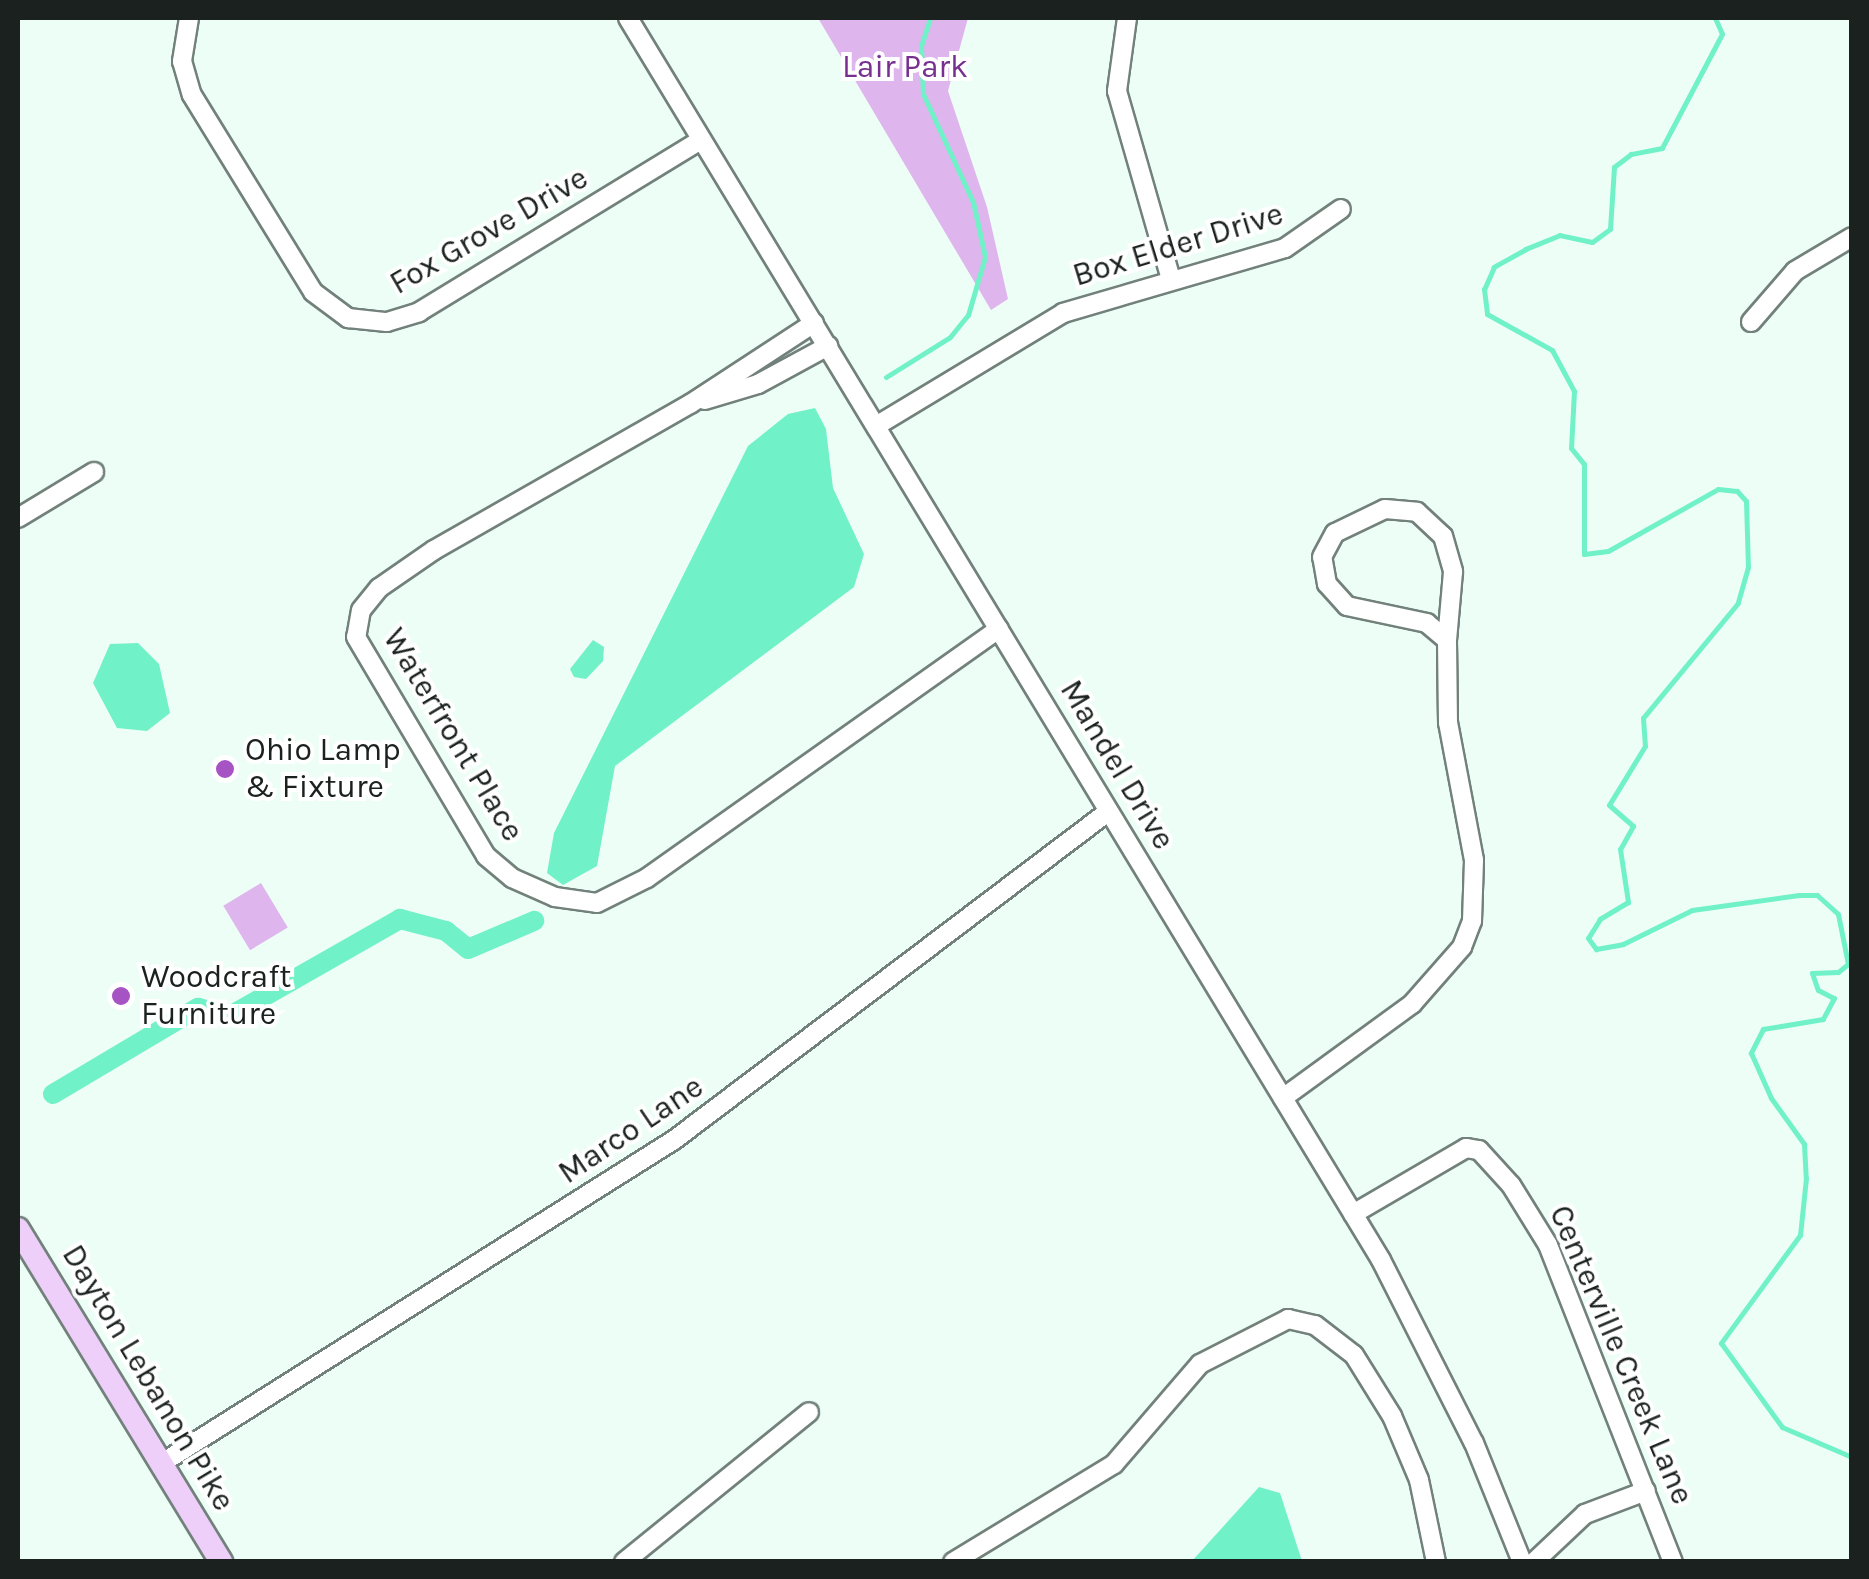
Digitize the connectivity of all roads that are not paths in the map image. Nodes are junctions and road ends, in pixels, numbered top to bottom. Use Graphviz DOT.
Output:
graph roads {
  1 [pos="189,18"];
  2 [pos="628,18"];
  3 [pos="1128,18"];
  4 [pos="701,140"];
  5 [pos="1341,210"];
  6 [pos="1852,237"];
  7 [pos="1171,279"];
  8 [pos="1752,322"];
  9 [pos="814,323"];
  10 [pos="828,346"];
  11 [pos="690,404"];
  12 [pos="876,426"];
  13 [pos="94,472"];
  14 [pos="18,518"];
  15 [pos="999,628"];
  16 [pos="1447,640"];
  17 [pos="1109,811"];
  18 [pos="1282,1098"];
  19 [pos="1353,1214"];
  20 [pos="18,1229"];
  21 [pos="809,1412"];
  22 [pos="162,1463"];
  23 [pos="1646,1491"];
  24 [pos="221,1562"];
  25 [pos="624,1562"];
  26 [pos="953,1562"];
  27 [pos="1436,1562"];
  28 [pos="1522,1562"];
  29 [pos="1534,1562"];
  30 [pos="1673,1562"];
  1 -- 4 [label="street, Fox Grove Drive"];
  2 -- 4 [label="street, Mandel Drive"];
  3 -- 7 [label="street"];
  4 -- 9 [label="street, Mandel Drive"];
  5 -- 7 [label="street, Box Elder Drive"];
  6 -- 8 [label="street"];
  7 -- 12 [label="street, Box Elder Drive"];
  9 -- 10 [label="street, Mandel Drive"];
  9 -- 11 [label="street, Waterfront Place"];
  10 -- 11 [label="street, Waterfront Place"];
  10 -- 12 [label="street, Mandel Drive"];
  11 -- 15 [label="street, Waterfront Place"];
  12 -- 15 [label="street, Mandel Drive"];
  13 -- 14 [label="street"];
  15 -- 17 [label="street, Mandel Drive"];
  16 -- 16 [label="street"];
  16 -- 18 [label="street"];
  17 -- 18 [label="street, Mandel Drive"];
  17 -- 22 [label="street, Marco Lane"];
  18 -- 19 [label="street, Mandel Drive"];
  19 -- 23 [label="street, Centerville Creek Lane"];
  19 -- 28 [label="street, Mandel Drive"];
  20 -- 22 [label="main road, Dayton Lebanon Pike"];
  21 -- 25 [label="street"];
  22 -- 24 [label="main road, Dayton Lebanon Pike"];
  23 -- 29 [label="street"];
  23 -- 30 [label="street, Centerville Creek Lane"];
  26 -- 27 [label="street"];
}
